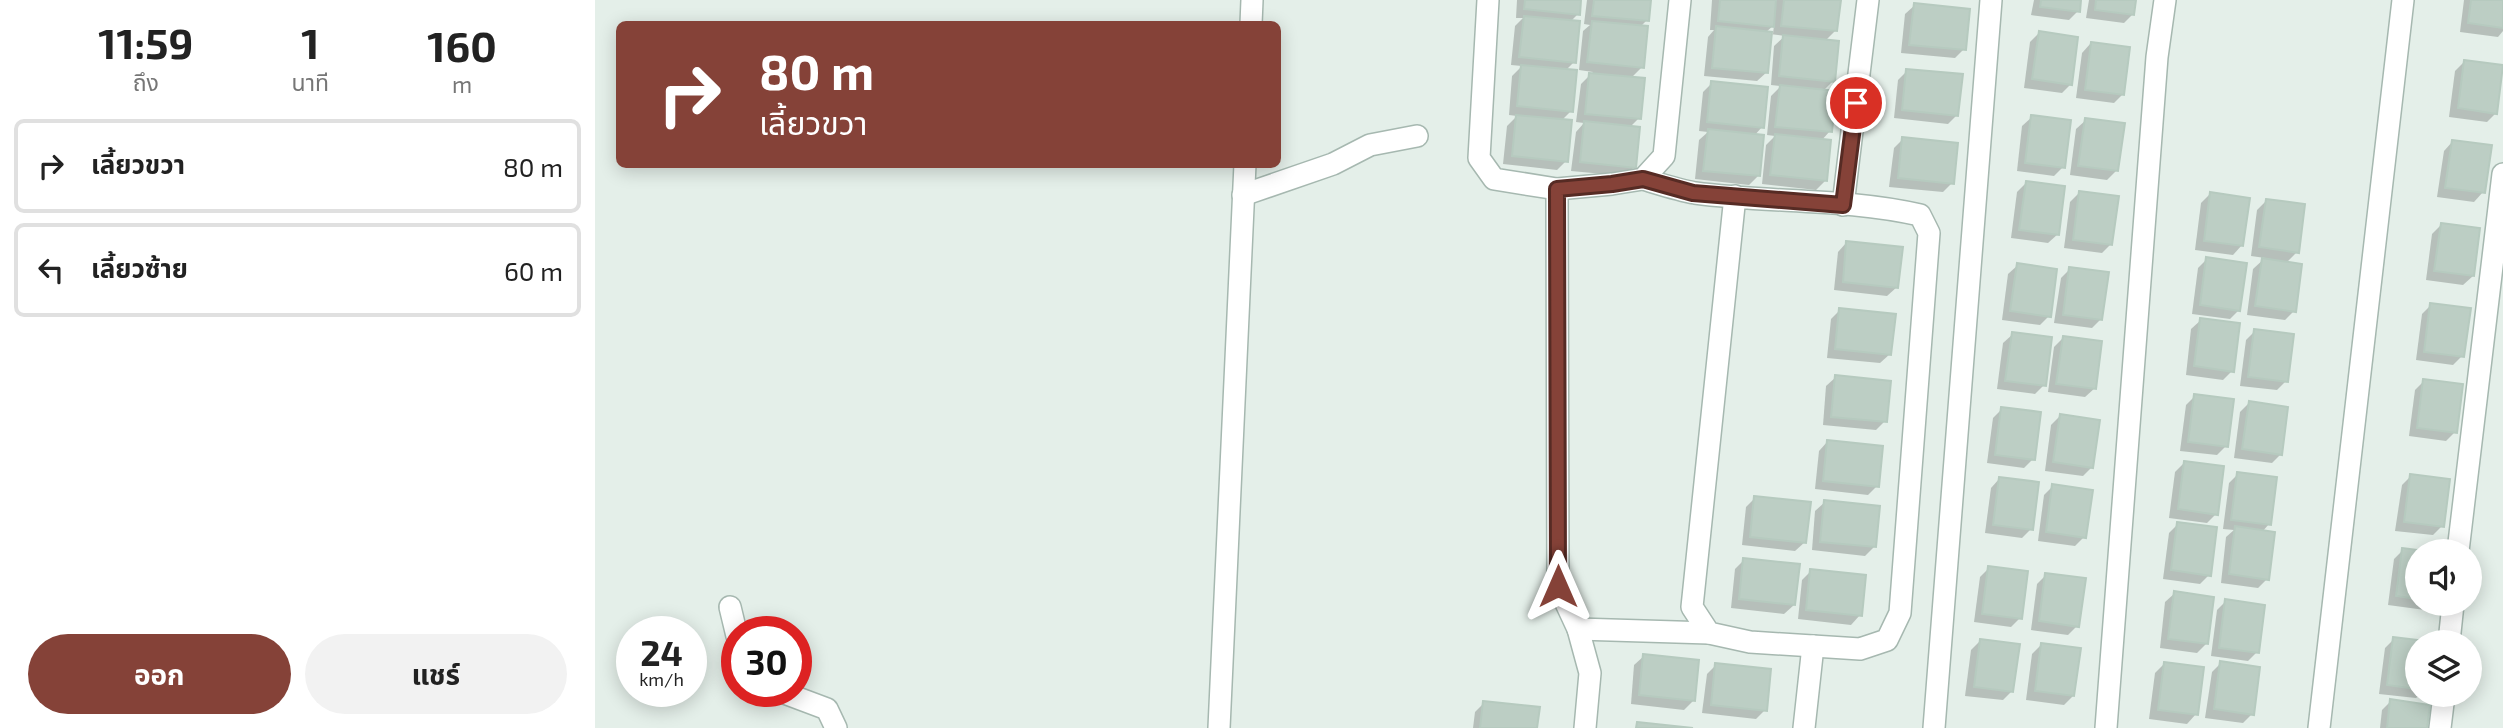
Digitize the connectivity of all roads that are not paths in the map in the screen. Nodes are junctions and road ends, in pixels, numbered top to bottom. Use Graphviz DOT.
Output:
graph roads {
  1 [pos="1252,0"];
  2 [pos="1488,0"];
  3 [pos="1680,0"];
  4 [pos="1868,0"];
  5 [pos="1991,0"];
  6 [pos="2165,0"];
  7 [pos="2403,0"];
  8 [pos="1251,21"];
  9 [pos="1417,136"];
  10 [pos="1245,168"];
  11 [pos="2503,174"];
  12 [pos="1643,179"];
  13 [pos="1557,189"];
  14 [pos="1243,195"];
  15 [pos="1735,196"];
  16 [pos="1843,205"];
  17 [pos="2459,539"];
  18 [pos="730,607"];
  19 [pos="732,616"];
  20 [pos="1578,629"];
  21 [pos="1709,633"];
  22 [pos="1812,646"];
  23 [pos="812,703"];
  24 [pos="2443,707"];
  25 [pos="837,728"];
  26 [pos="1219,728"];
  27 [pos="1585,728"];
  28 [pos="1804,728"];
  29 [pos="1934,728"];
  30 [pos="2106,728"];
  31 [pos="2319,728"];
  32 [pos="2440,728"];
  1 -- 8 [label="street"];
  2 -- 13 [label="street"];
  3 -- 12 [label="street"];
  4 -- 16 [label="street"];
  5 -- 29 [label="street"];
  6 -- 30 [label="street"];
  7 -- 31 [label="street"];
  9 -- 14 [label="street"];
  10 -- 14 [label="street"];
  11 -- 17 [label="street"];
  12 -- 13 [label="street"];
  12 -- 15 [label="street"];
  13 -- 20 [label="street"];
  14 -- 26 [label="street"];
  15 -- 16 [label="street"];
  15 -- 21 [label="street"];
  16 -- 22 [label="street"];
  18 -- 19 [label="street"];
  20 -- 21 [label="street"];
  20 -- 27 [label="street"];
  21 -- 22 [label="street"];
  22 -- 28 [label="street"];
  23 -- 25 [label="street"];
  24 -- 32 [label="street"];
}
